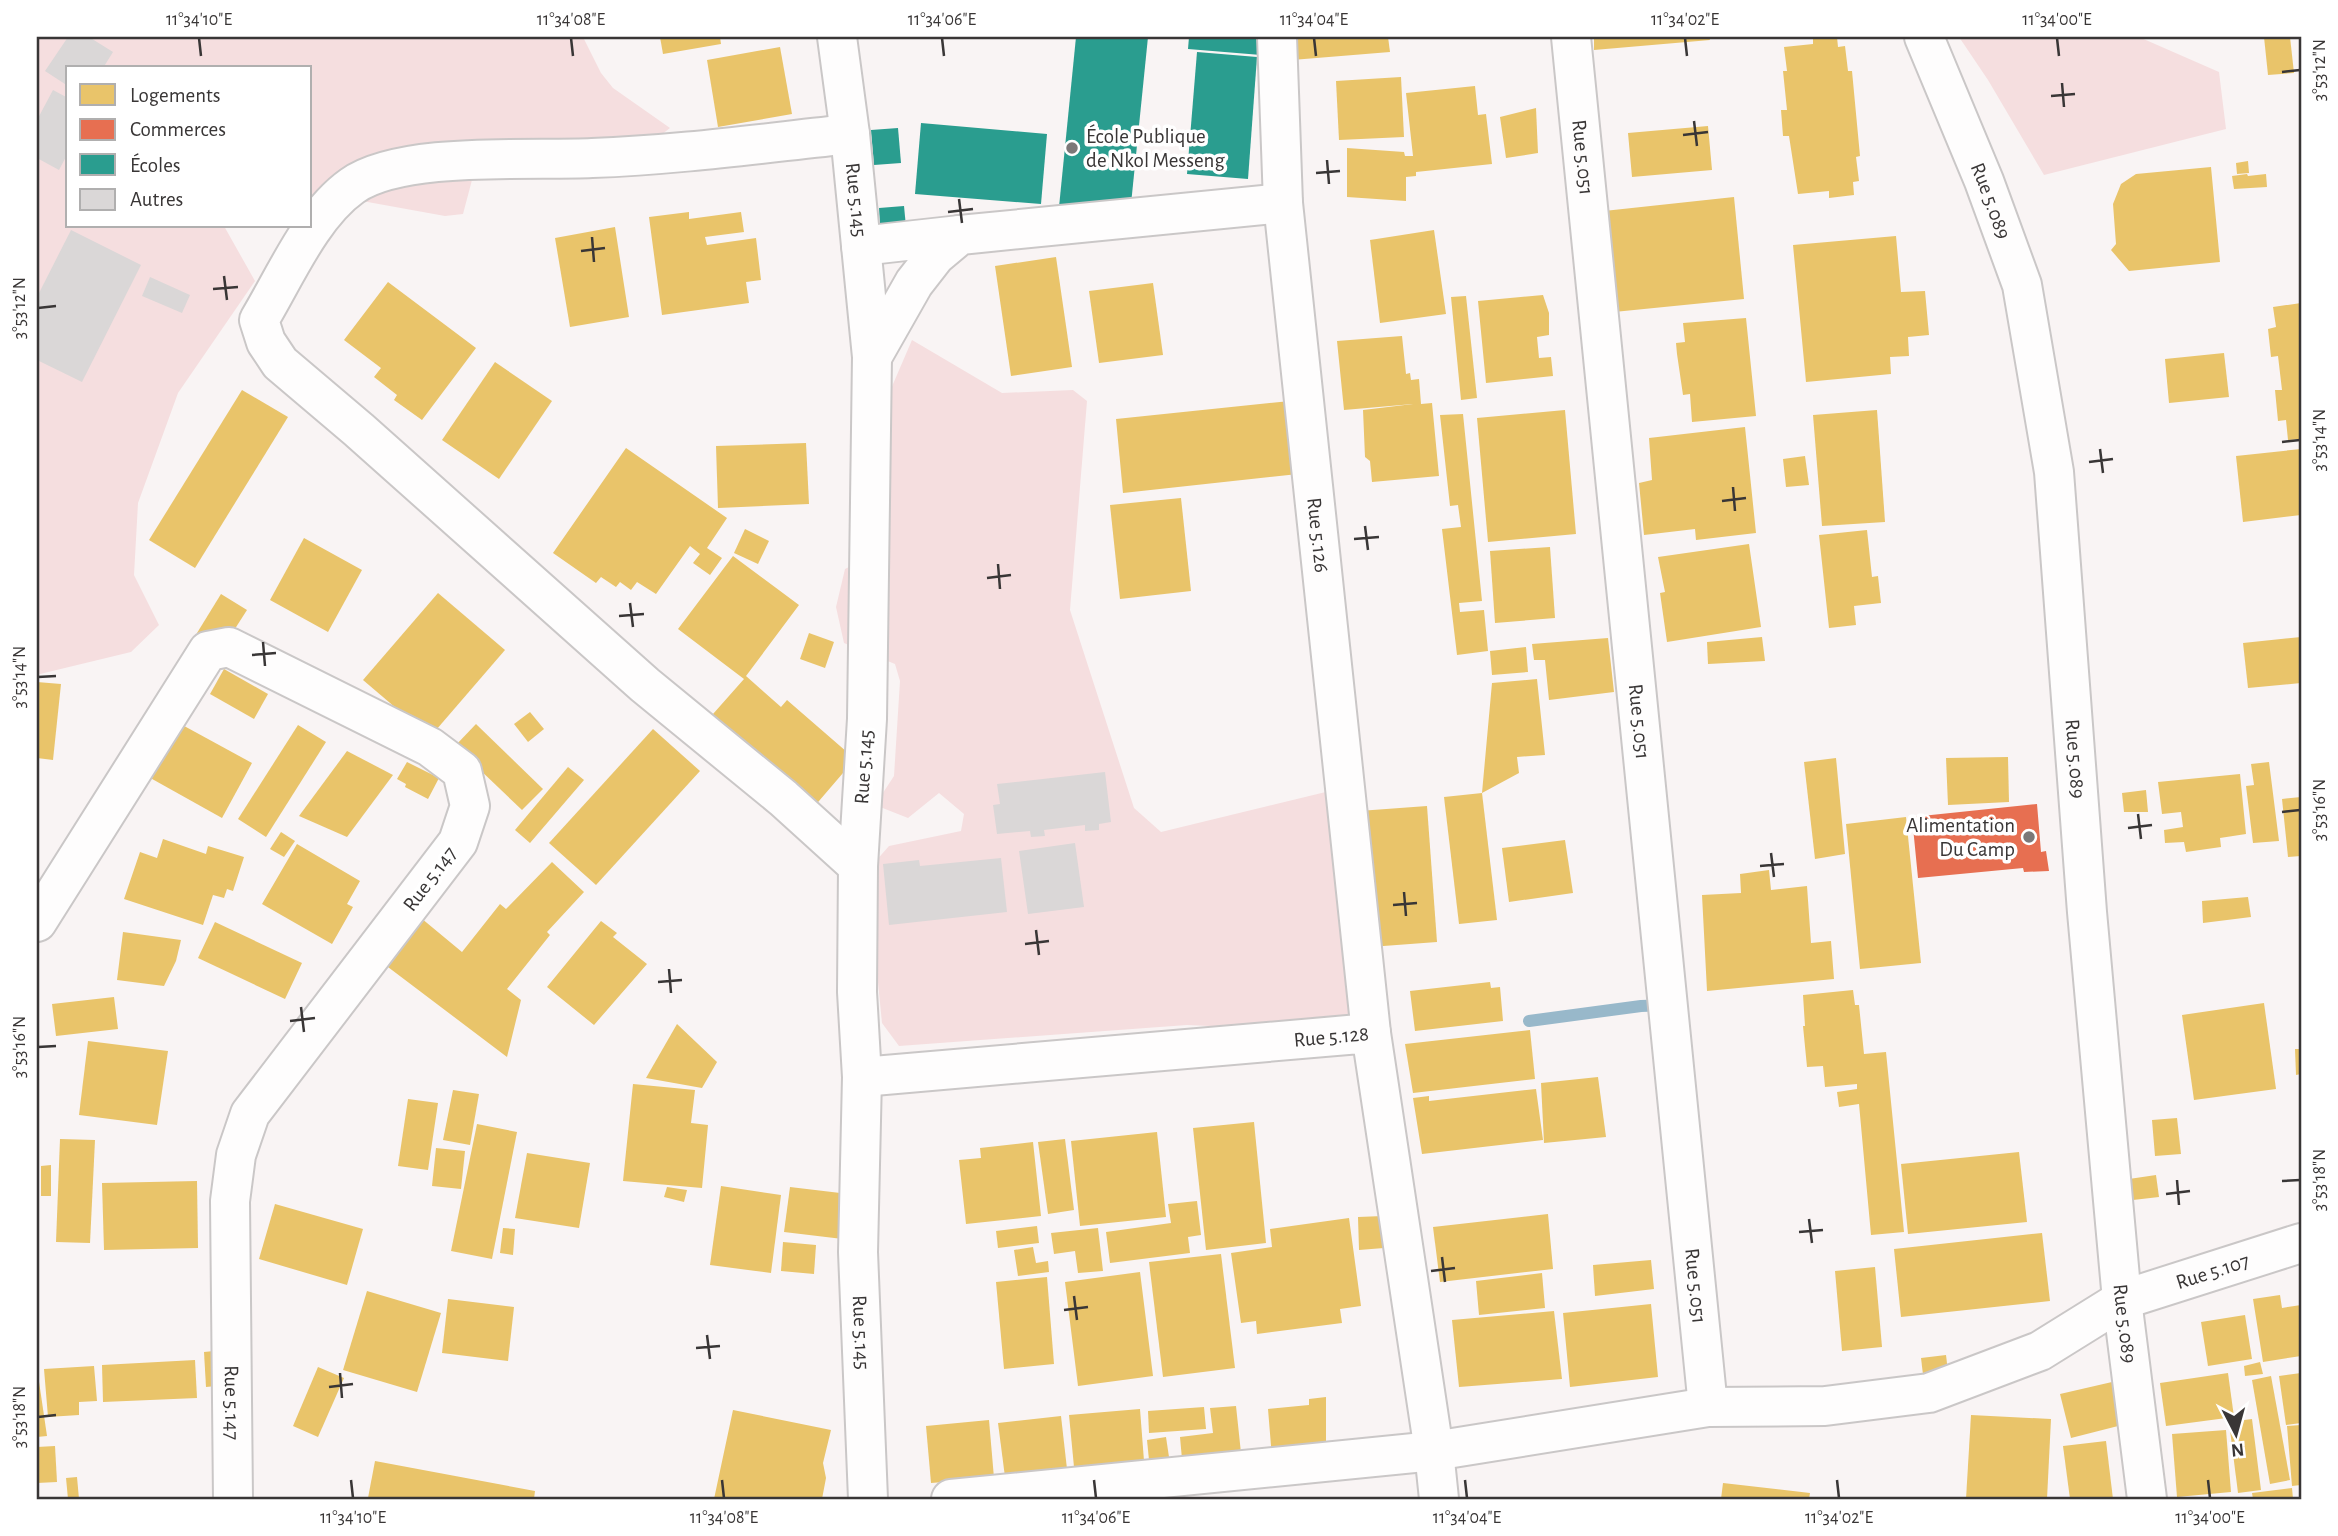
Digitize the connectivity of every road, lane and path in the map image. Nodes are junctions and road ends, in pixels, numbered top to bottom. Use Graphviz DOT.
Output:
graph roads {
  1 [pos="837,37"];
  2 [pos="1278,37"];
  3 [pos="1571,37"];
  4 [pos="1923,37"];
  5 [pos="850,134"];
  6 [pos="1283,203"];
  7 [pos="960,235"];
  8 [pos="861,246"];
  9 [pos="872,357"];
  10 [pos="858,866"];
  11 [pos="37,922"];
  12 [pos="1371,1033"];
  13 [pos="862,1077"];
  14 [pos="2301,1243"];
  15 [pos="2122,1300"];
  16 [pos="1708,1407"];
  17 [pos="1434,1451"];
  18 [pos="233,1499"];
  19 [pos="868,1499"];
  20 [pos="951,1499"];
  21 [pos="1439,1499"];
  22 [pos="2147,1499"];
  1 -- 5 [label="street, Rue 5.145"];
  2 -- 6 [label="street, Rue 5.126"];
  3 -- 16 [label="street, Rue 5.051"];
  4 -- 15 [label="street, Rue 5.089"];
  5 -- 8 [label="street, Rue 5.145"];
  5 -- 10 [label="street"];
  6 -- 7 [label="street"];
  6 -- 12 [label="street, Rue 5.126"];
  7 -- 8 [label="street"];
  7 -- 9 [label="street"];
  8 -- 9 [label="street, Rue 5.145"];
  9 -- 10 [label="street, Rue 5.145"];
  10 -- 13 [label="street, Rue 5.145"];
  11 -- 18 [label="street, Rue 5.147"];
  12 -- 13 [label="street, Rue 5.128"];
  12 -- 17 [label="street, Rue 5.128"];
  13 -- 19 [label="street, Rue 5.145"];
  14 -- 15 [label="street, Rue 5.107"];
  15 -- 16 [label="street, Rue 5.107"];
  15 -- 22 [label="street, Rue 5.089"];
  16 -- 17 [label="street, Rue 5.107"];
  17 -- 20 [label="street, Rue 5.107"];
  17 -- 21 [label="street, Rue 5.128"];
}
